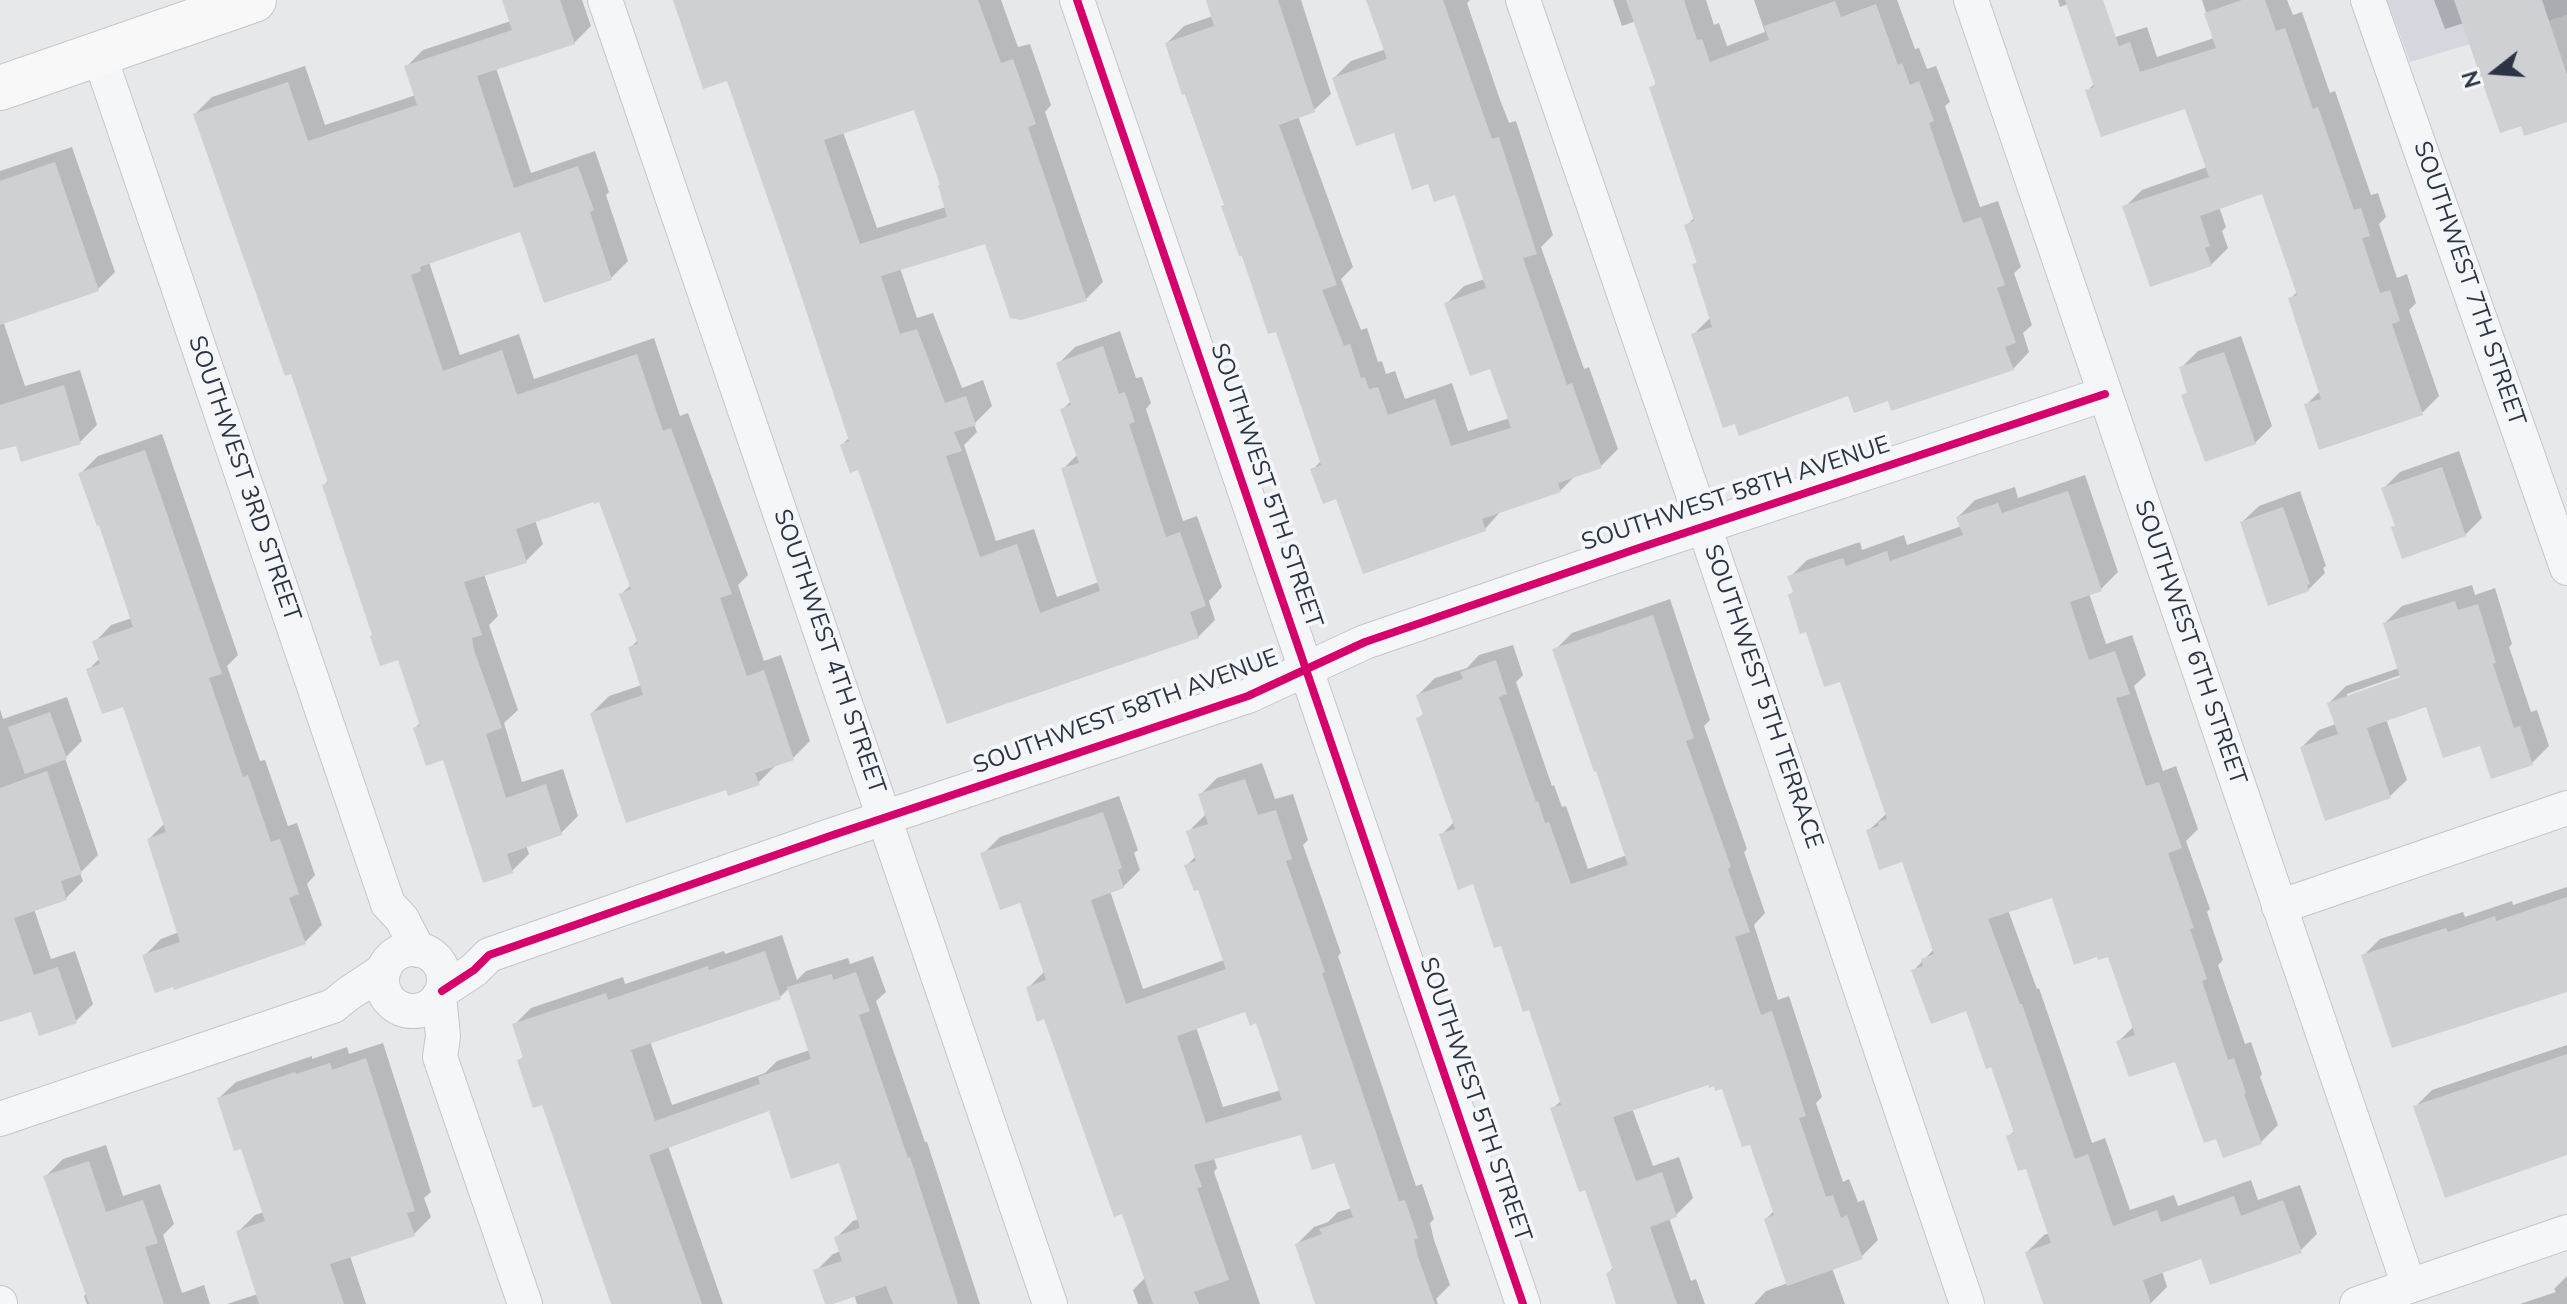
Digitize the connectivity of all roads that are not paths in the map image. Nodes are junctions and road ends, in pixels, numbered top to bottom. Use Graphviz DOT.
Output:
graph roads {
  1 [pos="254,0"];
  2 [pos="605,0"];
  3 [pos="1077,0"];
  4 [pos="1523,0"];
  5 [pos="1971,0"];
  6 [pos="2368,0"];
  7 [pos="187,11"];
  8 [pos="99,54"];
  9 [pos="0,88"];
  10 [pos="2105,394"];
  11 [pos="1704,526"];
  12 [pos="2567,568"];
  13 [pos="1306,669"];
  14 [pos="2567,808"];
  15 [pos="885,818"];
  16 [pos="2279,907"];
  17 [pos="489,955"];
  18 [pos="405,958"];
  19 [pos="441,994"];
  20 [pos="333,1006"];
  21 [pos="400,1007"];
  22 [pos="440,1057"];
  23 [pos="0,1119"];
  24 [pos="2567,1232"];
  25 [pos="2409,1286"];
  26 [pos="2364,1303"];
  27 [pos="525,1304"];
  28 [pos="1050,1304"];
  29 [pos="1523,1304"];
  30 [pos="1967,1304"];
  1 -- 7 [label="main road"];
  2 -- 15 [label="street, SOUTHWEST 4TH STREET"];
  3 -- 13 [label="street, SOUTHWEST 5TH STREET"];
  4 -- 11 [label="street, SOUTHWEST 5TH TERRACE"];
  5 -- 10 [label="street, SOUTHWEST 6TH STREET"];
  6 -- 12 [label="street, SOUTHWEST 7TH STREET"];
  7 -- 8 [label="main road"];
  8 -- 9 [label="main road"];
  8 -- 18 [label="street, SOUTHWEST 3RD STREET"];
  10 -- 11 [label="street, SOUTHWEST 58TH AVENUE"];
  10 -- 16 [label="street, SOUTHWEST 6TH STREET"];
  11 -- 13 [label="street, SOUTHWEST 58TH AVENUE"];
  11 -- 30 [label="street, SOUTHWEST 5TH TERRACE"];
  13 -- 15 [label="street, SOUTHWEST 58TH AVENUE"];
  13 -- 29 [label="street, SOUTHWEST 5TH STREET"];
  14 -- 16 [label="street"];
  15 -- 17 [label="street, SOUTHWEST 58TH AVENUE"];
  15 -- 28 [label="street, SOUTHWEST 4TH STREET"];
  16 -- 25 [label="street, SOUTHWEST 6TH STREET"];
  17 -- 18 [label="street, SOUTHWEST 58TH AVENUE"];
  17 -- 19 [label="street, SOUTHWEST 58TH AVENUE"];
  18 -- 19 [label="street, SOUTHWEST 3RD STREET"];
  18 -- 20 [label="street"];
  18 -- 21 [label="street, SOUTHWEST 3RD STREET"];
  19 -- 21 [label="street"];
  19 -- 22 [label="street, SOUTHWEST 3RD STREET"];
  20 -- 21 [label="street"];
  20 -- 23 [label="street"];
  21 -- 22 [label="street, SOUTHWEST 3RD STREET"];
  22 -- 27 [label="street, SOUTHWEST 3RD STREET"];
  24 -- 25 [label="street"];
  25 -- 26 [label="street"];
}
